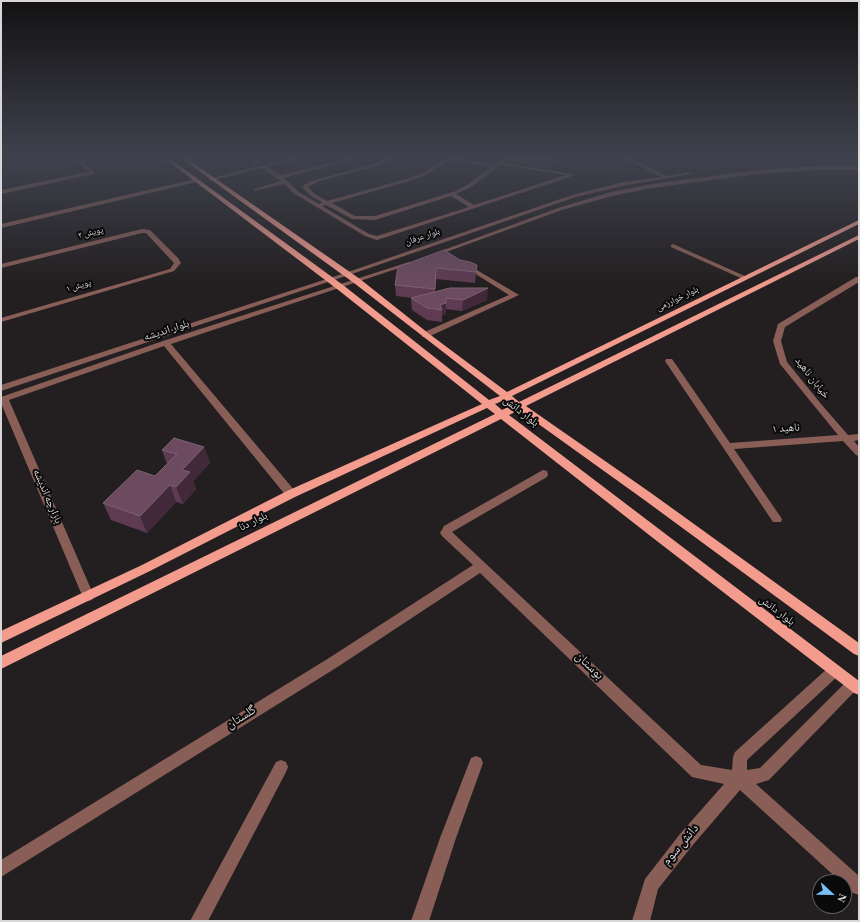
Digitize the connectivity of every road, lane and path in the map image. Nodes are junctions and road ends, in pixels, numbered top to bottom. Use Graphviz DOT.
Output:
graph roads {
  1 [pos="106,201"];
  2 [pos="223,201"];
  3 [pos="243,201"];
  4 [pos="311,201"];
  5 [pos="322,201"];
  6 [pos="333,201"];
  7 [pos="428,201"];
  8 [pos="463,201"];
  9 [pos="492,201"];
  10 [pos="559,201"];
  11 [pos="586,201"];
  12 [pos="326,203"];
  13 [pos="318,205"];
  14 [pos="474,207"];
  15 [pos="859,222"];
  16 [pos="1,226"];
  17 [pos="859,236"];
  18 [pos="673,246"];
  19 [pos="449,256"];
  20 [pos="428,257"];
  21 [pos="414,262"];
  22 [pos="1,266"];
  23 [pos="162,273"];
  24 [pos="347,274"];
  25 [pos="745,278"];
  26 [pos="859,279"];
  27 [pos="330,280"];
  28 [pos="357,281"];
  29 [pos="340,287"];
  30 [pos="1,320"];
  31 [pos="425,335"];
  32 [pos="166,343"];
  33 [pos="669,361"];
  34 [pos="1,388"];
  35 [pos="506,396"];
  36 [pos="3,399"];
  37 [pos="489,404"];
  38 [pos="518,405"];
  39 [pos="502,414"];
  40 [pos="859,437"];
  41 [pos="846,438"];
  42 [pos="727,446"];
  43 [pos="859,453"];
  44 [pos="543,474"];
  45 [pos="291,494"];
  46 [pos="777,519"];
  47 [pos="481,566"];
  48 [pos="88,596"];
  49 [pos="1,637"];
  50 [pos="859,650"];
  51 [pos="1,663"];
  52 [pos="834,671"];
  53 [pos="856,687"];
  54 [pos="476,763"];
  55 [pos="282,767"];
  56 [pos="740,779"];
  57 [pos="1,869"];
  58 [pos="859,887"];
  59 [pos="199,921"];
  60 [pos="420,921"];
  61 [pos="641,921"];
  1 -- 16 [label="street"];
  2 -- 27 [label="main road, بلوار دانش"];
  3 -- 24 [label="main road, بلوار دانش"];
  4 -- 13 [label="street"];
  5 -- 12 [label="street"];
  6 -- 12 [label="street"];
  7 -- 12 [label="street"];
  8 -- 14 [label="street"];
  9 -- 14 [label="street"];
  10 -- 24 [label="street, بلوار عرفان"];
  11 -- 19 [label="street, بلوار عرفان"];
  12 -- 13 [label="street"];
  13 -- 14 [label="street"];
  15 -- 25 [label="main road, بلوار خوارزمی"];
  17 -- 38 [label="main road"];
  18 -- 25 [label="street"];
  19 -- 20 [label="street, بلوار عرفان"];
  19 -- 31 [label="street"];
  21 -- 28 [label="street, بلوار عرفان"];
  22 -- 23 [label="street, پویش ۲"];
  23 -- 30 [label="street, پویش ۱"];
  24 -- 27 [label="street, بلوار عرفان"];
  24 -- 28 [label="main road, بلوار دانش"];
  25 -- 35 [label="main road, بلوار خوارزمی"];
  26 -- 41 [label="street, خیابان ناهید"];
  27 -- 29 [label="main road, بلوار دانش"];
  27 -- 34 [label="street, بلوار اندیشه"];
  28 -- 29 [label="street, بلوار عرفان"];
  28 -- 31 [label="main road, بلوار دانش"];
  29 -- 32 [label="street, بلوار اندیشه"];
  29 -- 37 [label="main road, بلوار دانش"];
  31 -- 35 [label="main road, بلوار دانش"];
  32 -- 36 [label="street, بلوار اندیشه"];
  32 -- 45 [label="street"];
  33 -- 42 [label="street"];
  35 -- 37 [label="main road, بلوار دنا"];
  35 -- 38 [label="main road, بلوار دانش"];
  36 -- 48 [label="street, بازارچه اندیشه"];
  37 -- 39 [label="main road, بلوار دانش"];
  37 -- 45 [label="main road, بلوار دنا"];
  38 -- 39 [label="main road, بلوار دنا"];
  38 -- 50 [label="main road, بلوار دانش"];
  39 -- 51 [label="main road, بلوار دنا"];
  39 -- 52 [label="main road, بلوار دانش"];
  40 -- 41 [label="street, ناهید ۱"];
  41 -- 42 [label="street, ناهید ۱"];
  41 -- 43 [label="street, خیابان ناهید"];
  42 -- 46 [label="street"];
  44 -- 47 [label="street, بوستان"];
  45 -- 48 [label="main road, بلوار دنا"];
  47 -- 56 [label="street, بوستان"];
  47 -- 57 [label="street, گلستان"];
  48 -- 49 [label="main road, بلوار دنا"];
  52 -- 53 [label="main road, بلوار دانش"];
  52 -- 56 [label="street"];
  53 -- 56 [label="street"];
  54 -- 60 [label="street"];
  55 -- 59 [label="street"];
  56 -- 58 [label="street"];
  56 -- 61 [label="street, دانش سوم"];
}
